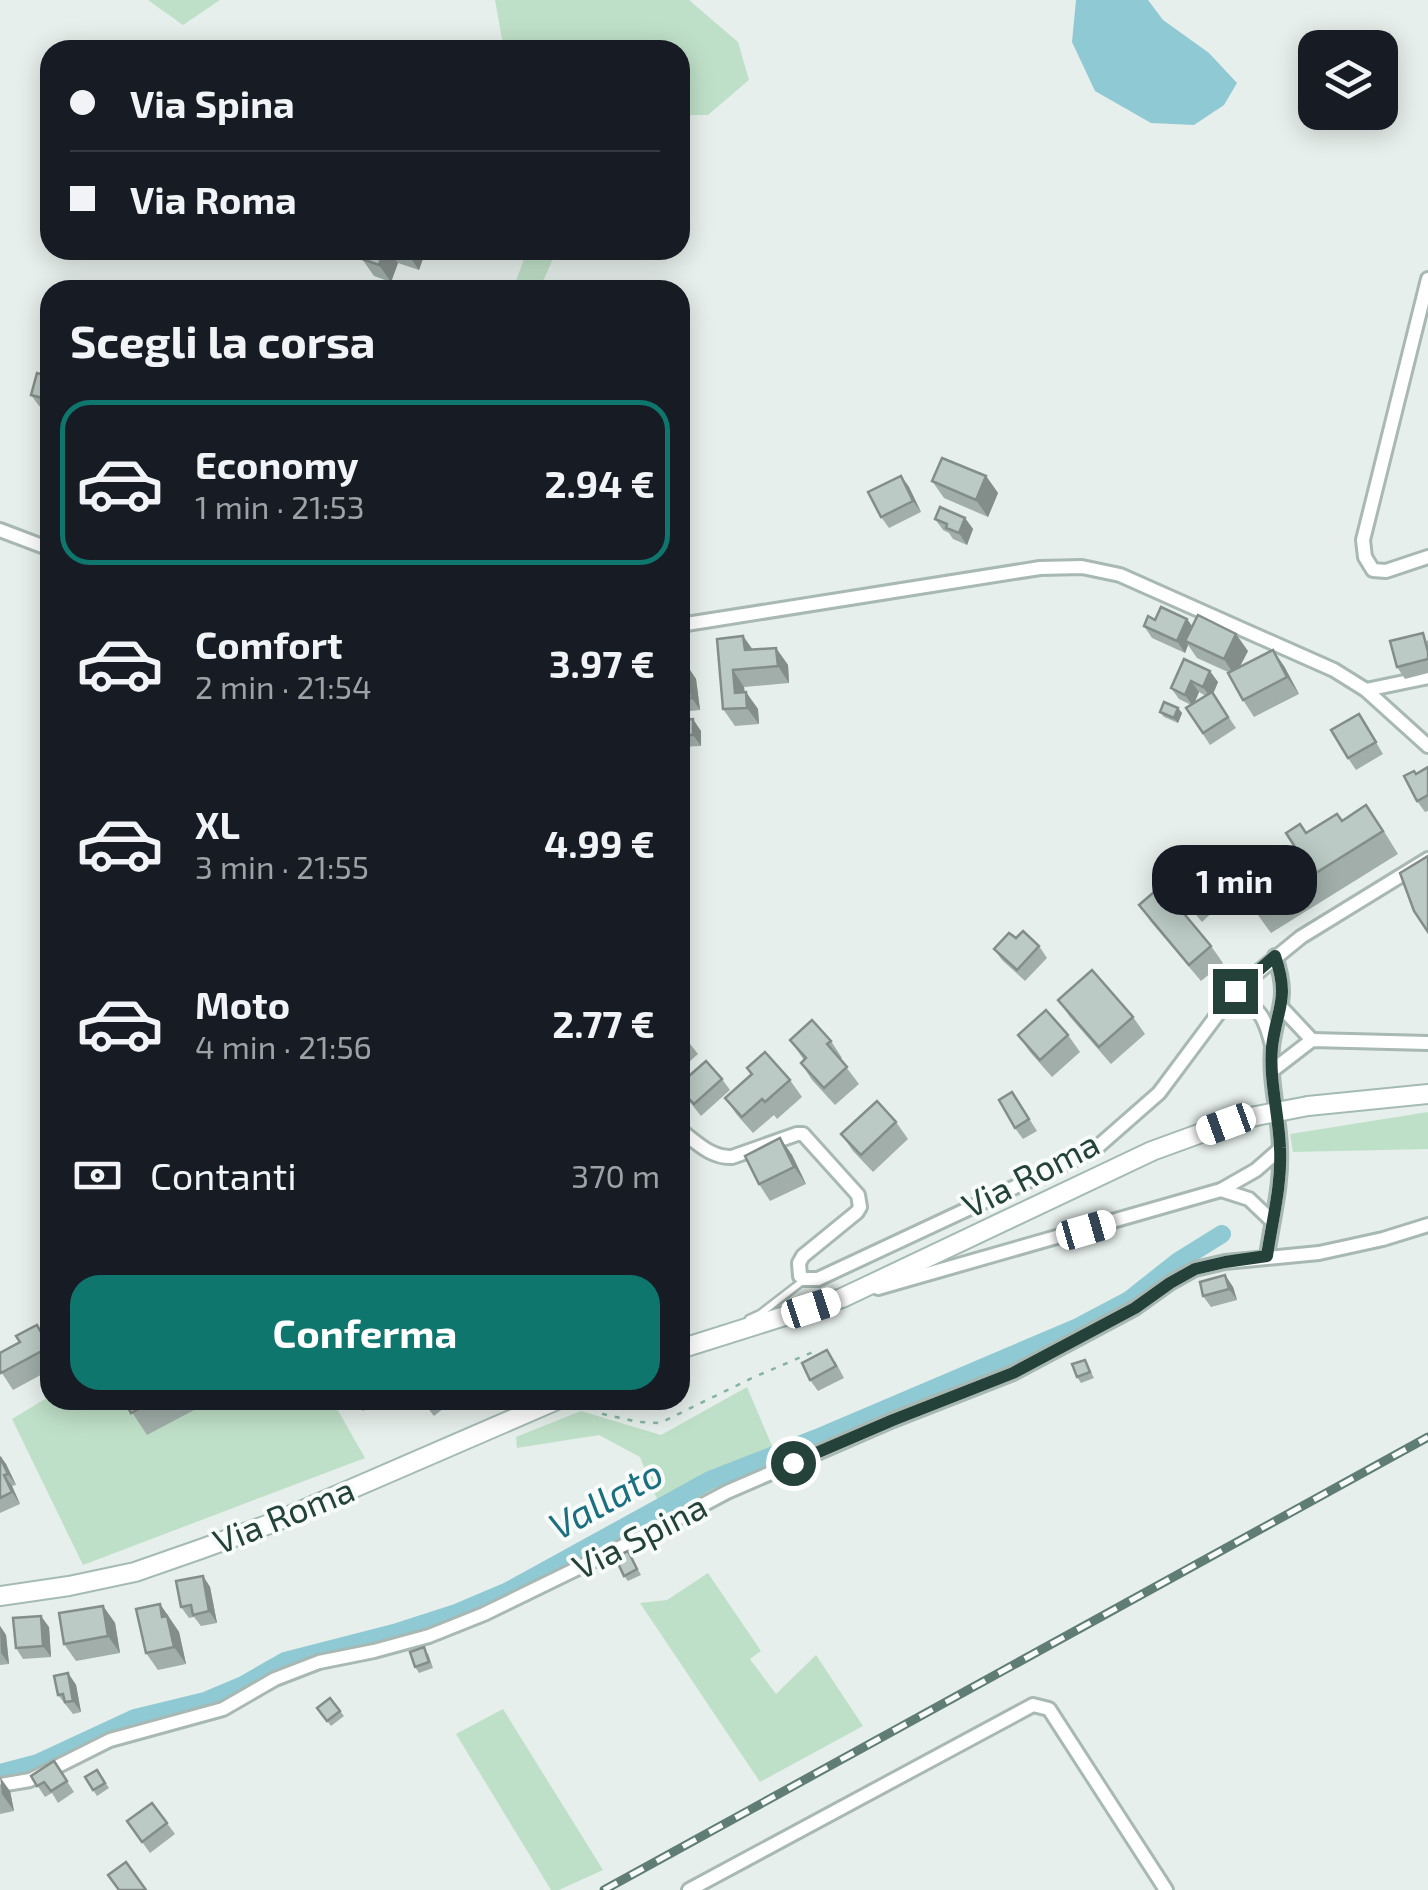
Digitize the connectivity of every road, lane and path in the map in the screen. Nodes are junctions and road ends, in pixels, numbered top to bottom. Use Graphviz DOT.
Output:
graph roads {
  1 [pos="1428,279"];
  2 [pos="0,530"];
  3 [pos="40,546"];
  4 [pos="1428,557"];
  5 [pos="690,624"];
  6 [pos="1428,677"];
  7 [pos="1366,690"];
  8 [pos="1428,746"];
  9 [pos="1428,859"];
  10 [pos="1275,956"];
  11 [pos="1235,991"];
  12 [pos="1282,1008"];
  13 [pos="1312,1040"];
  14 [pos="1428,1043"];
  15 [pos="1272,1047"];
  16 [pos="1272,1070"];
  17 [pos="1428,1094"];
  18 [pos="690,1138"];
  19 [pos="1280,1149"];
  20 [pos="1221,1190"];
  21 [pos="1272,1221"];
  22 [pos="1428,1225"];
  23 [pos="1267,1256"];
  24 [pos="804,1279"];
  25 [pos="842,1298"];
  26 [pos="690,1345"];
  27 [pos="690,1345"];
  28 [pos="813,1352"];
  29 [pos="690,1408"];
  30 [pos="534,1410"];
  31 [pos="596,1410"];
  32 [pos="687,1410"];
  33 [pos="0,1596"];
  34 [pos="0,1785"];
  35 [pos="689,1890"];
  36 [pos="1166,1890"];
  1 -- 4 [label="street"];
  2 -- 3 [label="street"];
  5 -- 7 [label="street"];
  6 -- 7 [label="street"];
  7 -- 8 [label="street"];
  9 -- 10 [label="street, Via Roma"];
  10 -- 11 [label="street, Via Roma"];
  10 -- 12 [label="street"];
  11 -- 15 [label="street"];
  11 -- 24 [label="street, Via Roma"];
  12 -- 13 [label="street"];
  12 -- 15 [label="street"];
  13 -- 14 [label="street"];
  13 -- 16 [label="street"];
  15 -- 16 [label="street"];
  16 -- 19 [label="street"];
  17 -- 25 [label="main road, bridge"];
  18 -- 24 [label="street"];
  19 -- 20 [label="street"];
  19 -- 21 [label="street"];
  20 -- 21 [label="street"];
  20 -- 25 [label="street"];
  21 -- 23 [label="street"];
  22 -- 23 [label="street, Via Spina"];
  23 -- 34 [label="street, Via Spina"];
  24 -- 26 [label="lane, Via Roma"];
  25 -- 27 [label="main road"];
  28 -- 29 [label="path"];
  30 -- 33 [label="main road, Via Roma"];
  31 -- 32 [label="path"];
  35 -- 36 [label="street"];
}
